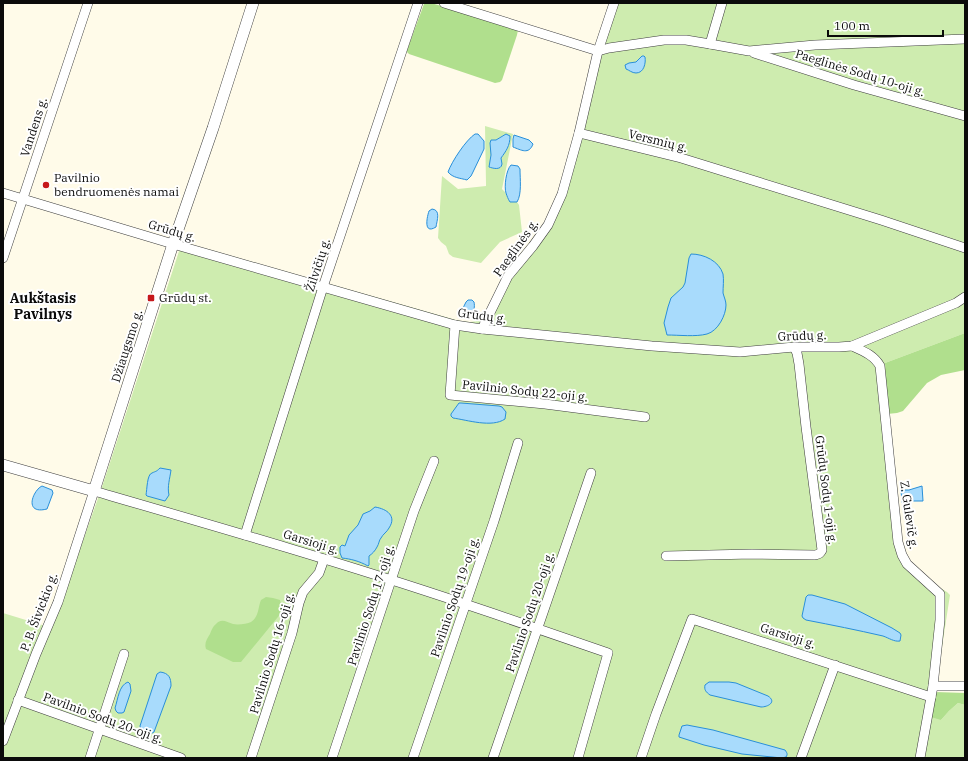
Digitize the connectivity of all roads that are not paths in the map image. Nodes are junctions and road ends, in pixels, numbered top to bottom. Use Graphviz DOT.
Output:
graph roads {
  1 [pos="88,3"];
  2 [pos="253,3"];
  3 [pos="418,3"];
  4 [pos="444,3"];
  5 [pos="614,3"];
  6 [pos="722,3"];
  7 [pos="965,39"];
  8 [pos="710,44"];
  9 [pos="598,51"];
  10 [pos="750,51"];
  11 [pos="965,116"];
  12 [pos="579,133"];
  13 [pos="3,193"];
  14 [pos="23,198"];
  15 [pos="173,244"];
  16 [pos="965,248"];
  17 [pos="3,258"];
  18 [pos="323,287"];
  19 [pos="965,297"];
  20 [pos="455,325"];
  21 [pos="482,329"];
  22 [pos="852,346"];
  23 [pos="794,347"];
  24 [pos="645,417"];
  25 [pos="518,443"];
  26 [pos="434,461"];
  27 [pos="3,465"];
  28 [pos="591,473"];
  29 [pos="94,491"];
  30 [pos="245,535"];
  31 [pos="666,556"];
  32 [pos="324,559"];
  33 [pos="392,580"];
  34 [pos="465,604"];
  35 [pos="537,629"];
  36 [pos="124,654"];
  37 [pos="835,665"];
  38 [pos="933,686"];
  39 [pos="965,686"];
  40 [pos="931,697"];
  41 [pos="18,700"];
  42 [pos="100,729"];
  43 [pos="3,741"];
  44 [pos="175,757"];
  45 [pos="90,758"];
  46 [pos="251,758"];
  47 [pos="332,758"];
  48 [pos="413,758"];
  49 [pos="493,758"];
  50 [pos="578,758"];
  51 [pos="641,758"];
  52 [pos="801,758"];
  53 [pos="920,758"];
  1 -- 14 [label="street, Vandens g."];
  2 -- 15 [label="street, Džiaugsmo g."];
  3 -- 18 [label="street, Žilvičių g."];
  4 -- 9 [label="street"];
  5 -- 9 [label="street"];
  6 -- 8 [label="street"];
  7 -- 10 [label="street"];
  8 -- 9 [label="street"];
  8 -- 10 [label="street"];
  9 -- 12 [label="street"];
  10 -- 11 [label="street, Paeglinės Sodų 10-oji g."];
  12 -- 16 [label="street, Versmių g."];
  12 -- 21 [label="street, Paeglinės g."];
  13 -- 14 [label="street, Grūdų g."];
  14 -- 15 [label="street, Grūdų g."];
  14 -- 17 [label="street, Vandens g."];
  15 -- 18 [label="street, Grūdų g."];
  15 -- 29 [label="street, Džiaugsmo g."];
  18 -- 20 [label="street, Grūdų g."];
  18 -- 30 [label="street, Žilvičių g."];
  19 -- 22 [label="street, Grūdų g."];
  20 -- 21 [label="street, Grūdų g."];
  20 -- 24 [label="street, Pavilnio Sodų 22-oji g."];
  21 -- 23 [label="street, Grūdų g."];
  22 -- 23 [label="street, Grūdų g."];
  22 -- 38 [label="street, Z. Gulevič g."];
  23 -- 31 [label="street, Grūdų Sodų 1-oji g."];
  25 -- 34 [label="street, Pavilnio Sodų 19-oji g."];
  26 -- 33 [label="street, Pavilnio Sodų 17-oji g."];
  27 -- 29 [label="street, Garsioji g."];
  28 -- 35 [label="street, Pavilnio Sodų 20-oji g."];
  29 -- 30 [label="street, Garsioji g."];
  29 -- 41 [label="street, P. B. Šivickio g."];
  30 -- 32 [label="street, Garsioji g."];
  32 -- 33 [label="street, Garsioji g."];
  32 -- 46 [label="street, Pavilnio Sodų 16-oji g."];
  33 -- 34 [label="street, Garsioji g."];
  33 -- 47 [label="street, Pavilnio Sodų 17-oji g."];
  34 -- 35 [label="street, Garsioji g."];
  34 -- 48 [label="street, Pavilnio Sodų 19-oji g."];
  35 -- 49 [label="street, Pavilnio Sodų 20-oji g."];
  35 -- 50 [label="street, Garsioji g."];
  36 -- 42 [label="street"];
  37 -- 40 [label="street, Garsioji g."];
  37 -- 51 [label="street, Garsioji g."];
  37 -- 52 [label="street"];
  38 -- 39 [label="street"];
  38 -- 40 [label="street, Z. Gulevič g."];
  40 -- 53 [label="street, Z. Gulevič g."];
  41 -- 42 [label="street, Pavilnio Sodų 20-oji g."];
  41 -- 43 [label="street, P. B. Šivickio g."];
  42 -- 44 [label="street, Pavilnio Sodų 20-oji g."];
  42 -- 45 [label="street"];
}
